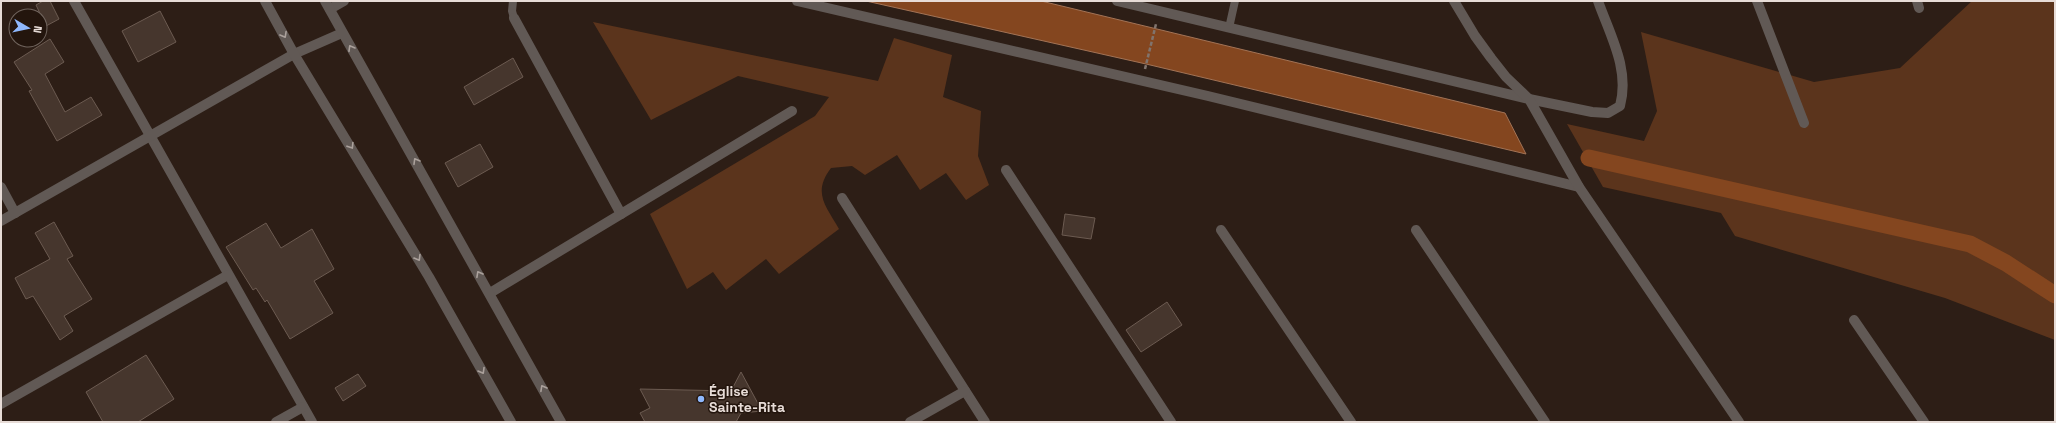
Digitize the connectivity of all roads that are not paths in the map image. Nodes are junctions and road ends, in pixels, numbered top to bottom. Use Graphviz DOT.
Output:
graph roads {
  1 [pos="74,1"];
  2 [pos="265,1"];
  3 [pos="344,1"];
  4 [pos="513,1"];
  5 [pos="797,1"];
  6 [pos="1117,1"];
  7 [pos="1235,1"];
  8 [pos="1454,1"];
  9 [pos="1598,1"];
  10 [pos="1757,1"];
  11 [pos="328,5"];
  12 [pos="514,18"];
  13 [pos="1229,28"];
  14 [pos="342,33"];
  15 [pos="294,54"];
  16 [pos="1529,100"];
  17 [pos="792,111"];
  18 [pos="1804,123"];
  19 [pos="150,136"];
  20 [pos="1006,170"];
  21 [pos="1,187"];
  22 [pos="1579,187"];
  23 [pos="842,198"];
  24 [pos="15,213"];
  25 [pos="621,214"];
  26 [pos="1,221"];
  27 [pos="1221,230"];
  28 [pos="1416,230"];
  29 [pos="228,275"];
  30 [pos="490,293"];
  31 [pos="1854,320"];
  32 [pos="965,391"];
  33 [pos="1,404"];
  34 [pos="303,407"];
  35 [pos="276,422"];
  36 [pos="312,422"];
  37 [pos="511,422"];
  38 [pos="562,422"];
  39 [pos="910,422"];
  40 [pos="985,422"];
  41 [pos="1171,422"];
  42 [pos="1351,422"];
  43 [pos="1545,422"];
  44 [pos="1738,422"];
  45 [pos="1924,422"];
  1 -- 19 [label="street"];
  2 -- 15 [label="street, one-way"];
  3 -- 11 [label="street"];
  4 -- 12 [label="lane"];
  5 -- 22 [label="street"];
  6 -- 13 [label="street"];
  7 -- 13 [label="lane"];
  8 -- 16 [label="street"];
  9 -- 16 [label="street"];
  10 -- 18 [label="street"];
  11 -- 14 [label="street"];
  12 -- 25 [label="street"];
  13 -- 16 [label="street"];
  14 -- 15 [label="street"];
  30 -- 14 [label="street, one-way"];
  15 -- 19 [label="street"];
  15 -- 37 [label="street, one-way"];
  16 -- 22 [label="street"];
  17 -- 25 [label="street"];
  19 -- 24 [label="street"];
  19 -- 29 [label="street"];
  20 -- 41 [label="street"];
  21 -- 24 [label="street"];
  22 -- 44 [label="street"];
  23 -- 32 [label="street"];
  24 -- 26 [label="street"];
  25 -- 30 [label="street"];
  27 -- 42 [label="street"];
  28 -- 43 [label="street"];
  29 -- 33 [label="street"];
  29 -- 34 [label="street"];
  38 -- 30 [label="street, one-way"];
  31 -- 45 [label="street"];
  32 -- 39 [label="street"];
  32 -- 40 [label="street"];
  34 -- 35 [label="street"];
  34 -- 36 [label="street"];
}
